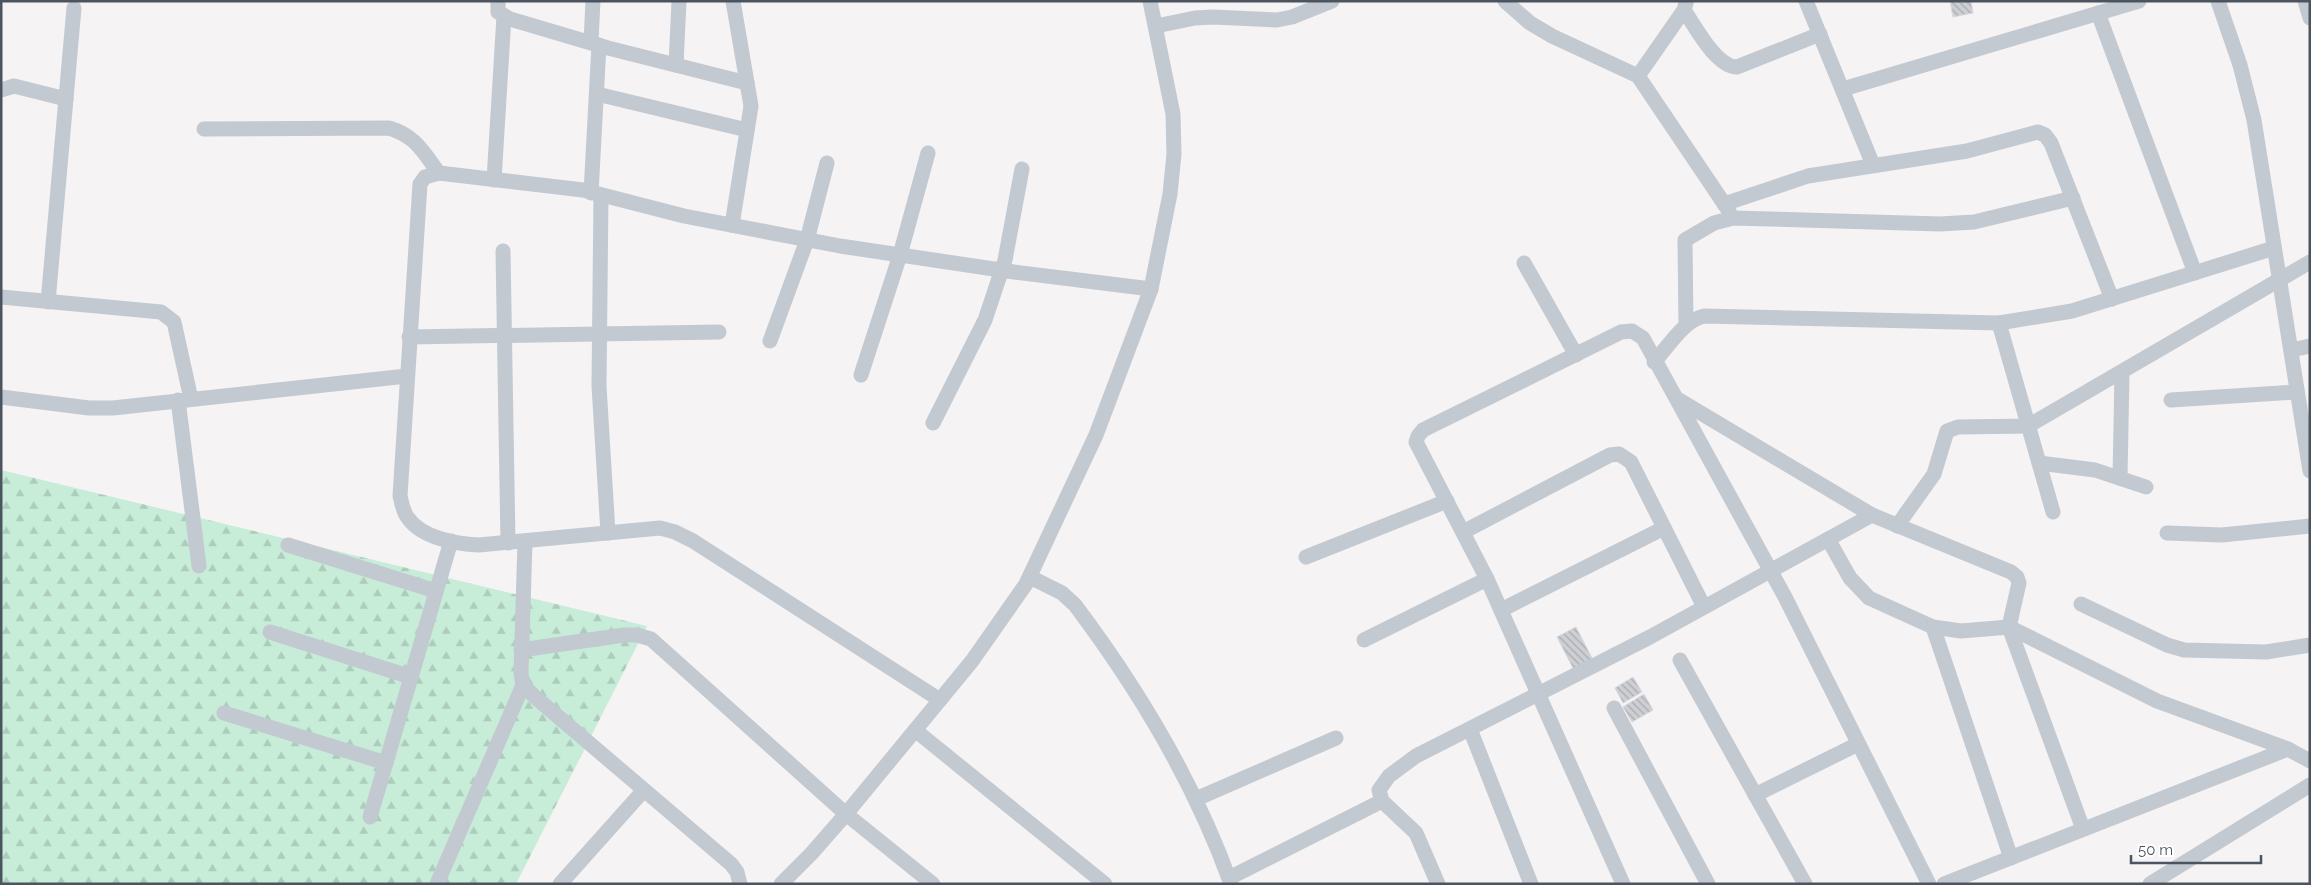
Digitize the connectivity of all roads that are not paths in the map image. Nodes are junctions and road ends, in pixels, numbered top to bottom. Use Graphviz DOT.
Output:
graph roads {
  1 [pos="498,1"];
  2 [pos="593,1"];
  3 [pos="679,1"];
  4 [pos="733,1"];
  5 [pos="1150,1"];
  6 [pos="1332,1"];
  7 [pos="1505,1"];
  8 [pos="2139,1"];
  9 [pos="2218,1"];
  10 [pos="2305,1"];
  11 [pos="1812,3"];
  12 [pos="1685,6"];
  13 [pos="74,8"];
  14 [pos="2098,14"];
  15 [pos="504,16"];
  16 [pos="2310,18"];
  17 [pos="1156,26"];
  18 [pos="1820,34"];
  19 [pos="595,43"];
  20 [pos="676,65"];
  21 [pos="1638,76"];
  22 [pos="747,83"];
  23 [pos="1843,89"];
  24 [pos="1,90"];
  25 [pos="596,94"];
  26 [pos="66,98"];
  27 [pos="204,129"];
  28 [pos="747,130"];
  29 [pos="928,153"];
  30 [pos="827,163"];
  31 [pos="1873,165"];
  32 [pos="1022,169"];
  33 [pos="440,173"];
  34 [pos="494,180"];
  35 [pos="596,194"];
  36 [pos="2073,198"];
  37 [pos="1724,204"];
  38 [pos="1733,218"];
  39 [pos="732,225"];
  40 [pos="807,240"];
  41 [pos="2274,248"];
  42 [pos="503,251"];
  43 [pos="900,255"];
  44 [pos="2310,262"];
  45 [pos="1524,263"];
  46 [pos="1002,270"];
  47 [pos="2195,273"];
  48 [pos="2279,279"];
  49 [pos="1151,289"];
  50 [pos="1,298"];
  51 [pos="2112,299"];
  52 [pos="48,302"];
  53 [pos="1999,324"];
  54 [pos="1686,325"];
  55 [pos="719,332"];
  56 [pos="599,333"];
  57 [pos="506,335"];
  58 [pos="409,337"];
  59 [pos="770,341"];
  60 [pos="2310,346"];
  61 [pos="2291,350"];
  62 [pos="1576,355"];
  63 [pos="1654,362"];
  64 [pos="2122,373"];
  65 [pos="861,375"];
  66 [pos="407,376"];
  67 [pos="2297,392"];
  68 [pos="1,397"];
  69 [pos="184,400"];
  70 [pos="1677,400"];
  71 [pos="2171,400"];
  72 [pos="933,423"];
  73 [pos="2028,426"];
  74 [pos="2306,429"];
  75 [pos="2039,463"];
  76 [pos="2310,471"];
  77 [pos="2120,478"];
  78 [pos="2146,487"];
  79 [pos="1447,501"];
  80 [pos="2053,512"];
  81 [pos="1872,515"];
  82 [pos="1897,526"];
  83 [pos="2310,526"];
  84 [pos="1664,528"];
  85 [pos="1463,532"];
  86 [pos="608,533"];
  87 [pos="2167,533"];
  88 [pos="1828,539"];
  89 [pos="451,541"];
  90 [pos="525,541"];
  91 [pos="508,543"];
  92 [pos="288,544"];
  93 [pos="1306,557"];
  94 [pos="199,566"];
  95 [pos="1770,571"];
  96 [pos="1030,577"];
  97 [pos="1487,579"];
  98 [pos="436,591"];
  99 [pos="2080,604"];
  100 [pos="1704,607"];
  101 [pos="1501,610"];
  102 [pos="1933,627"];
  103 [pos="2009,627"];
  104 [pos="270,632"];
  105 [pos="1364,640"];
  106 [pos="2310,645"];
  107 [pos="522,650"];
  108 [pos="1680,660"];
  109 [pos="411,677"];
  110 [pos="523,685"];
  111 [pos="1539,694"];
  112 [pos="940,700"];
  113 [pos="1614,708"];
  114 [pos="224,713"];
  115 [pos="1470,729"];
  116 [pos="915,730"];
  117 [pos="1336,738"];
  118 [pos="1858,744"];
  119 [pos="2288,749"];
  120 [pos="2310,761"];
  121 [pos="386,763"];
  122 [pos="2310,785"];
  123 [pos="644,790"];
  124 [pos="1755,795"];
  125 [pos="1196,799"];
  126 [pos="1382,801"];
  127 [pos="846,814"];
  128 [pos="370,817"];
  129 [pos="2084,829"];
  130 [pos="2011,858"];
  131 [pos="1230,881"];
  132 [pos="925,882"];
  133 [pos="437,884"];
  134 [pos="560,884"];
  135 [pos="740,884"];
  136 [pos="781,884"];
  137 [pos="1105,884"];
  138 [pos="1438,884"];
  139 [pos="1531,884"];
  140 [pos="1623,884"];
  141 [pos="1708,884"];
  142 [pos="1805,884"];
  143 [pos="1928,884"];
  144 [pos="1944,884"];
  145 [pos="2150,884"];
  1 -- 15 [label="street"];
  2 -- 19 [label="street"];
  3 -- 20 [label="street"];
  4 -- 22 [label="street"];
  5 -- 17 [label="street"];
  6 -- 17 [label="street"];
  7 -- 21 [label="street"];
  8 -- 14 [label="street"];
  9 -- 41 [label="street"];
  10 -- 16 [label="street"];
  11 -- 18 [label="street"];
  12 -- 18 [label="street"];
  12 -- 21 [label="street"];
  13 -- 26 [label="street"];
  14 -- 23 [label="street"];
  14 -- 47 [label="street"];
  15 -- 19 [label="street"];
  15 -- 34 [label="street"];
  17 -- 49 [label="street"];
  18 -- 23 [label="street"];
  19 -- 20 [label="street"];
  19 -- 25 [label="street"];
  20 -- 22 [label="street"];
  21 -- 37 [label="street"];
  22 -- 28 [label="street"];
  23 -- 31 [label="street"];
  24 -- 26 [label="street"];
  25 -- 28 [label="street"];
  25 -- 35 [label="street"];
  26 -- 52 [label="street"];
  27 -- 33 [label="street"];
  28 -- 39 [label="street"];
  29 -- 43 [label="street"];
  30 -- 40 [label="street"];
  31 -- 36 [label="street"];
  31 -- 37 [label="street"];
  32 -- 46 [label="street"];
  33 -- 34 [label="street"];
  33 -- 58 [label="street"];
  34 -- 35 [label="street"];
  35 -- 39 [label="street"];
  35 -- 56 [label="street"];
  36 -- 38 [label="street"];
  36 -- 51 [label="street"];
  37 -- 38 [label="street"];
  38 -- 54 [label="street"];
  39 -- 40 [label="street"];
  40 -- 43 [label="street"];
  40 -- 59 [label="street"];
  41 -- 47 [label="street"];
  41 -- 48 [label="street"];
  42 -- 57 [label="street"];
  43 -- 46 [label="street"];
  43 -- 65 [label="street"];
  44 -- 48 [label="street"];
  45 -- 62 [label="street"];
  46 -- 49 [label="street"];
  46 -- 72 [label="street"];
  47 -- 51 [label="street"];
  48 -- 61 [label="street"];
  48 -- 64 [label="street"];
  49 -- 96 [label="street"];
  50 -- 52 [label="street"];
  51 -- 53 [label="street"];
  52 -- 69 [label="street"];
  53 -- 54 [label="street"];
  53 -- 73 [label="street"];
  54 -- 63 [label="street"];
  55 -- 56 [label="street"];
  56 -- 57 [label="street"];
  56 -- 86 [label="street"];
  57 -- 58 [label="street"];
  57 -- 91 [label="street"];
  58 -- 66 [label="street"];
  60 -- 61 [label="street"];
  61 -- 67 [label="street"];
  62 -- 63 [label="street"];
  62 -- 79 [label="street"];
  63 -- 70 [label="street"];
  64 -- 73 [label="street"];
  64 -- 77 [label="street"];
  66 -- 69 [label="street"];
  66 -- 89 [label="street"];
  67 -- 71 [label="street"];
  67 -- 74 [label="street"];
  68 -- 69 [label="street"];
  69 -- 94 [label="street"];
  70 -- 81 [label="street"];
  70 -- 95 [label="street"];
  73 -- 75 [label="street"];
  73 -- 82 [label="street"];
  74 -- 76 [label="street"];
  75 -- 77 [label="street"];
  75 -- 80 [label="street"];
  77 -- 78 [label="street"];
  79 -- 85 [label="street"];
  79 -- 93 [label="street"];
  81 -- 82 [label="street"];
  81 -- 88 [label="street"];
  82 -- 103 [label="street"];
  83 -- 87 [label="street"];
  84 -- 85 [label="street"];
  84 -- 100 [label="street"];
  84 -- 101 [label="street"];
  85 -- 97 [label="street"];
  86 -- 90 [label="street"];
  86 -- 112 [label="street"];
  88 -- 95 [label="street"];
  88 -- 102 [label="street"];
  89 -- 91 [label="street"];
  89 -- 98 [label="street"];
  90 -- 91 [label="street"];
  90 -- 107 [label="street"];
  92 -- 98 [label="street"];
  95 -- 100 [label="street"];
  95 -- 118 [label="street"];
  96 -- 112 [label="street"];
  96 -- 125 [label="street"];
  97 -- 101 [label="street"];
  97 -- 105 [label="street"];
  98 -- 109 [label="street"];
  99 -- 106 [label="street"];
  100 -- 111 [label="street"];
  101 -- 111 [label="street"];
  102 -- 103 [label="street"];
  102 -- 130 [label="street"];
  103 -- 119 [label="street"];
  103 -- 129 [label="street"];
  104 -- 109 [label="street"];
  107 -- 110 [label="street"];
  107 -- 127 [label="street"];
  108 -- 124 [label="street"];
  109 -- 121 [label="street"];
  110 -- 123 [label="street"];
  110 -- 133 [label="street"];
  111 -- 115 [label="street"];
  111 -- 140 [label="street"];
  112 -- 116 [label="street"];
  113 -- 141 [label="street"];
  114 -- 121 [label="street"];
  115 -- 126 [label="street"];
  115 -- 139 [label="street"];
  116 -- 127 [label="street"];
  116 -- 137 [label="street"];
  117 -- 125 [label="street"];
  118 -- 124 [label="street"];
  118 -- 143 [label="street"];
  119 -- 120 [label="street"];
  119 -- 129 [label="street"];
  121 -- 128 [label="street"];
  122 -- 145 [label="street"];
  123 -- 134 [label="street"];
  123 -- 135 [label="street"];
  124 -- 142 [label="street"];
  125 -- 131 [label="street"];
  126 -- 131 [label="street"];
  126 -- 138 [label="street"];
  127 -- 132 [label="street"];
  127 -- 136 [label="street"];
  129 -- 130 [label="street"];
  130 -- 144 [label="street"];
}
